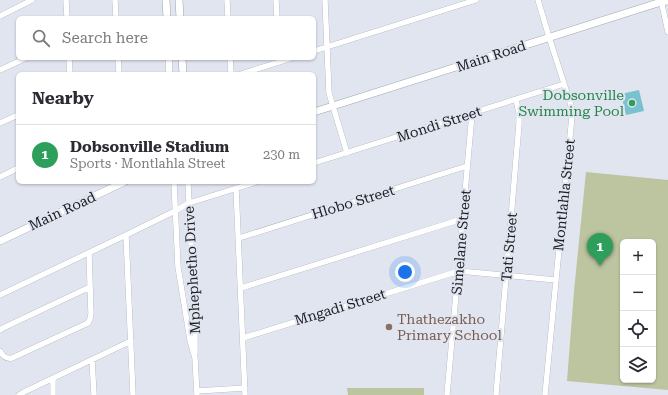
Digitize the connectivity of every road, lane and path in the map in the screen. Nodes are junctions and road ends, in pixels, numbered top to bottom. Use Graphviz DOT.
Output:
graph roads {
  1 [pos="31,0"];
  2 [pos="66,0"];
  3 [pos="115,0"];
  4 [pos="166,0"];
  5 [pos="179,0"];
  6 [pos="227,0"];
  7 [pos="276,0"];
  8 [pos="325,0"];
  9 [pos="476,0"];
  10 [pos="538,0"];
  11 [pos="663,1"];
  12 [pos="0,16"];
  13 [pos="67,16"];
  14 [pos="116,16"];
  15 [pos="167,16"];
  16 [pos="180,16"];
  17 [pos="228,16"];
  18 [pos="277,16"];
  19 [pos="668,32"];
  20 [pos="549,37"];
  21 [pos="328,47"];
  22 [pos="316,50"];
  23 [pos="22,60"];
  24 [pos="69,60"];
  25 [pos="118,60"];
  26 [pos="169,60"];
  27 [pos="182,60"];
  28 [pos="230,60"];
  29 [pos="279,60"];
  30 [pos="0,70"];
  31 [pos="70,72"];
  32 [pos="119,72"];
  33 [pos="169,72"];
  34 [pos="183,72"];
  35 [pos="231,72"];
  36 [pos="246,72"];
  37 [pos="564,84"];
  38 [pos="516,100"];
  39 [pos="333,106"];
  40 [pos="316,111"];
  41 [pos="472,114"];
  42 [pos="16,116"];
  43 [pos="0,123"];
  44 [pos="347,153"];
  45 [pos="316,163"];
  46 [pos="467,166"];
  47 [pos="16,169"];
  48 [pos="0,177"];
  49 [pos="120,184"];
  50 [pos="174,184"];
  51 [pos="188,184"];
  52 [pos="249,184"];
  53 [pos="236,188"];
  54 [pos="189,203"];
  55 [pos="175,211"];
  56 [pos="462,219"];
  57 [pos="126,235"];
  58 [pos="239,238"];
  59 [pos="0,241"];
  60 [pos="89,253"];
  61 [pos="458,271"];
  62 [pos="507,275"];
  63 [pos="556,280"];
  64 [pos="90,287"];
  65 [pos="241,288"];
  66 [pos="0,295"];
  67 [pos="0,330"];
  68 [pos="243,338"];
  69 [pos="131,341"];
  70 [pos="0,351"];
  71 [pos="195,358"];
  72 [pos="92,360"];
  73 [pos="52,379"];
  74 [pos="245,388"];
  75 [pos="197,393"];
  76 [pos="19,395"];
  77 [pos="53,395"];
  78 [pos="94,395"];
  79 [pos="133,395"];
  80 [pos="245,395"];
  81 [pos="447,395"];
  82 [pos="496,395"];
  83 [pos="545,395"];
  1 -- 12 [label="street"];
  2 -- 13 [label="street"];
  3 -- 14 [label="street"];
  4 -- 15 [label="street"];
  5 -- 16 [label="street"];
  6 -- 17 [label="street"];
  7 -- 18 [label="street"];
  8 -- 21 [label="street"];
  9 -- 21 [label="street"];
  10 -- 20 [label="street, Montlahla Street"];
  11 -- 19 [label="street"];
  11 -- 20 [label="street, Main Road"];
  20 -- 37 [label="street, Montlahla Street"];
  20 -- 39 [label="street, Main Road"];
  21 -- 22 [label="street"];
  21 -- 39 [label="street"];
  23 -- 30 [label="street"];
  24 -- 31 [label="street"];
  25 -- 32 [label="street"];
  26 -- 33 [label="street"];
  27 -- 34 [label="street"];
  28 -- 35 [label="street"];
  29 -- 36 [label="street"];
  37 -- 38 [label="street, Mondi Street"];
  37 -- 63 [label="street, Montlahla Street"];
  38 -- 41 [label="street, Mondi Street"];
  38 -- 62 [label="street, Tati Street"];
  39 -- 40 [label="street, Main Road"];
  39 -- 44 [label="street"];
  41 -- 44 [label="street, Mondi Street"];
  41 -- 46 [label="street, Simelane Street"];
  42 -- 43 [label="street"];
  44 -- 45 [label="street, Mondi Street"];
  46 -- 56 [label="street, Simelane Street"];
  46 -- 58 [label="street, Hlobo Street"];
  47 -- 48 [label="street"];
  49 -- 59 [label="street, Main Road"];
  50 -- 55 [label="street, Mphephetho Drive"];
  51 -- 54 [label="street, Mphephetho Drive"];
  52 -- 53 [label="street"];
  53 -- 54 [label="street"];
  53 -- 58 [label="street"];
  54 -- 55 [label="street"];
  54 -- 71 [label="street, Mphephetho Drive"];
  55 -- 57 [label="street"];
  55 -- 71 [label="street, Mphephetho Drive"];
  56 -- 61 [label="street, Simelane Street"];
  56 -- 65 [label="street"];
  57 -- 60 [label="street"];
  57 -- 69 [label="street"];
  58 -- 65 [label="street"];
  60 -- 64 [label="street"];
  60 -- 66 [label="street"];
  61 -- 62 [label="street, Mngadi Street"];
  61 -- 68 [label="street, Mngadi Street"];
  61 -- 81 [label="street, Simelane Street"];
  62 -- 63 [label="street, Mngadi Street"];
  62 -- 82 [label="street, Tati Street"];
  63 -- 83 [label="street, Montlahla Street"];
  64 -- 67 [label="street"];
  64 -- 70 [label="street"];
  65 -- 68 [label="street"];
  68 -- 74 [label="street"];
  69 -- 72 [label="street"];
  69 -- 79 [label="street"];
  71 -- 75 [label="street, Mphephetho Drive"];
  72 -- 73 [label="street"];
  72 -- 78 [label="street"];
  73 -- 76 [label="street"];
  73 -- 77 [label="street"];
  74 -- 75 [label="street"];
  74 -- 80 [label="street"];
}
